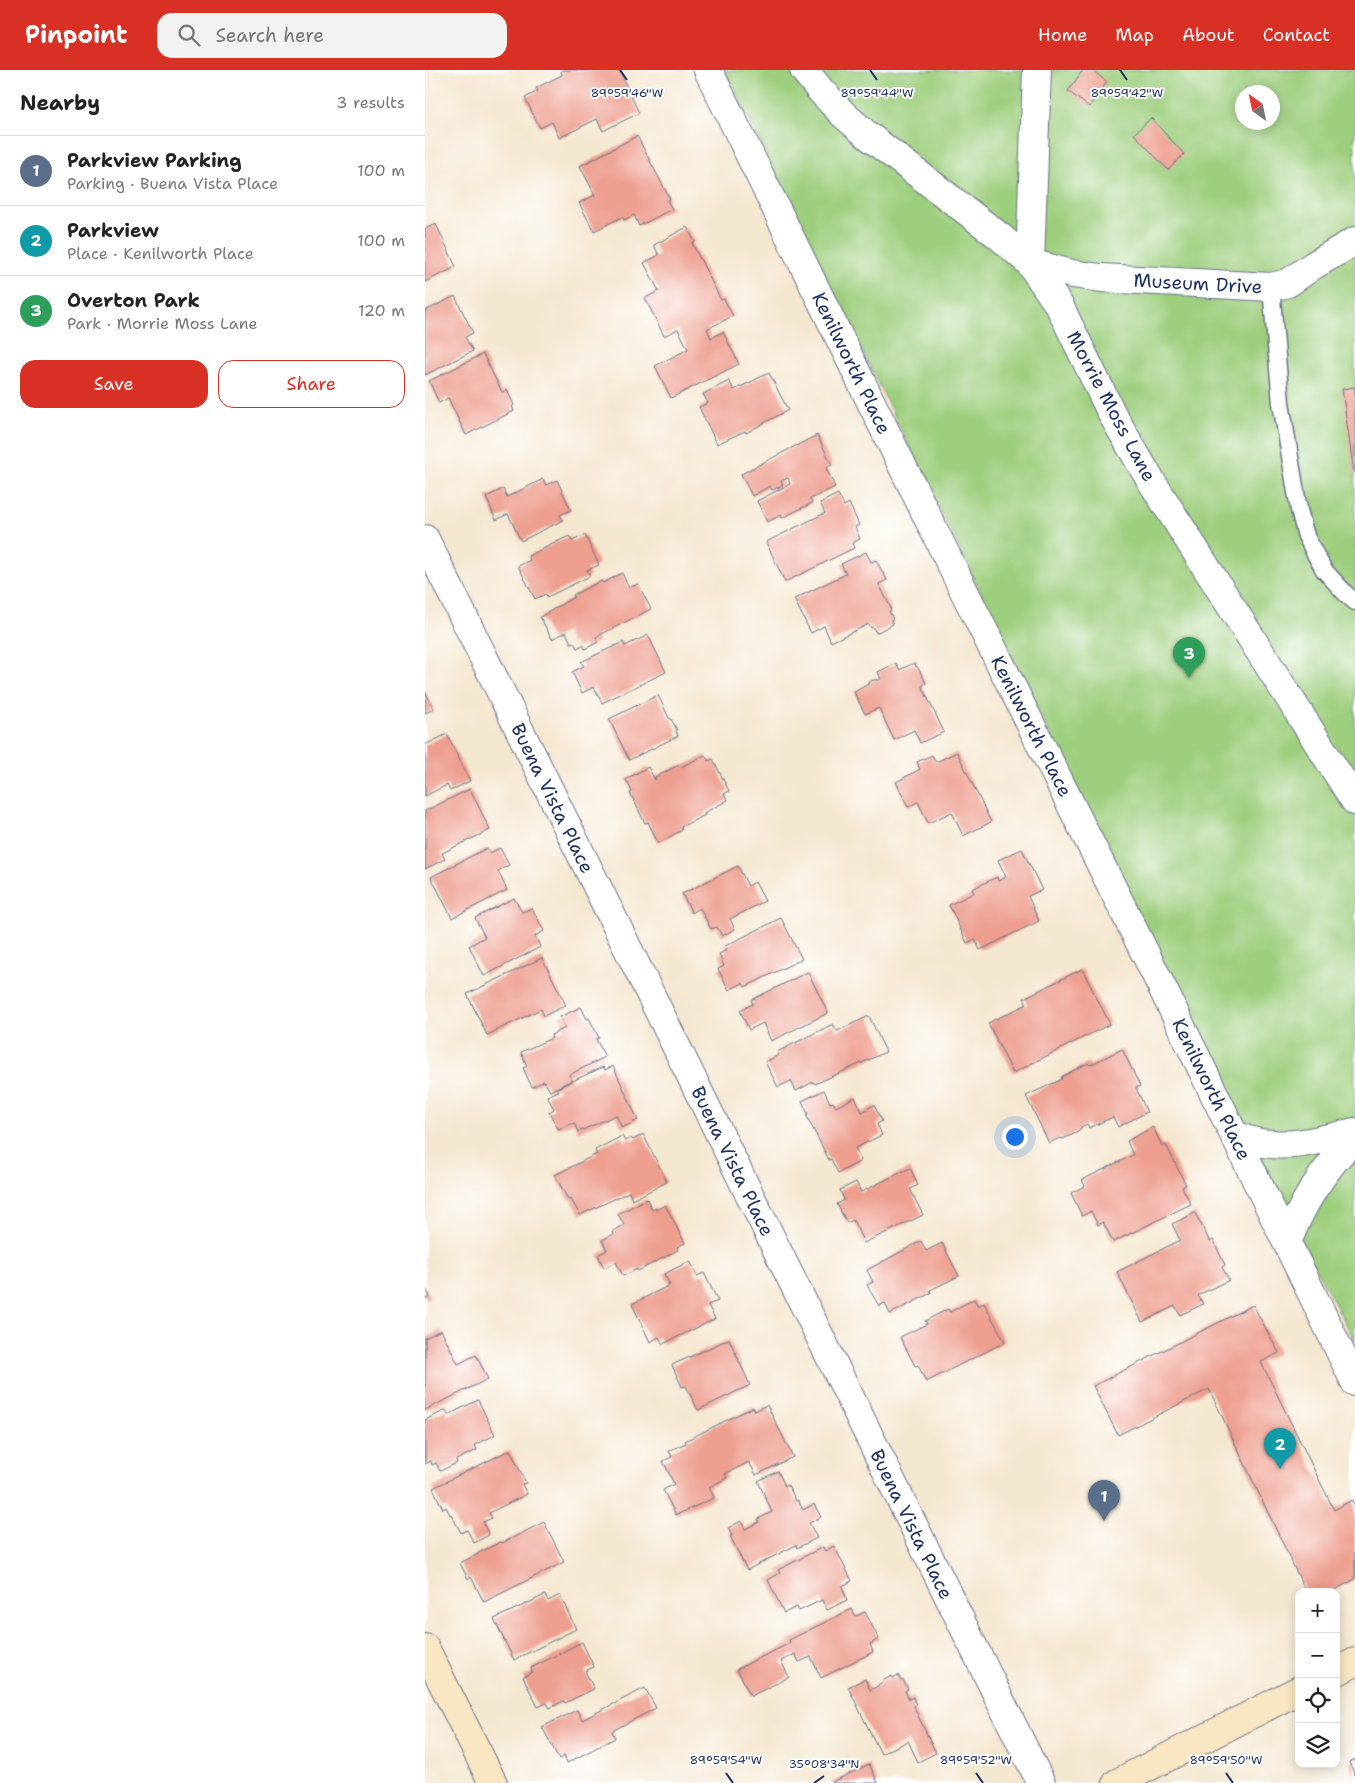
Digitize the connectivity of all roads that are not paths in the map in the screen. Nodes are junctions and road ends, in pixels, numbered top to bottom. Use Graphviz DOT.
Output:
graph roads {
  1 [pos="708,70"];
  2 [pos="804,70"];
  3 [pos="1037,70"];
  4 [pos="1355,241"];
  5 [pos="1030,263"];
  6 [pos="1271,287"];
  7 [pos="425,539"];
  8 [pos="1355,602"];
  9 [pos="1355,801"];
  10 [pos="1355,1132"];
  11 [pos="1234,1135"];
  12 [pos="1355,1138"];
  13 [pos="1287,1243"];
  14 [pos="1355,1382"];
  15 [pos="425,1648"];
  16 [pos="1355,1662"];
  17 [pos="1340,1670"];
  18 [pos="1295,1692"];
  19 [pos="493,1783"];
  20 [pos="1041,1783"];
  21 [pos="1117,1783"];
  1 -- 11 [label="street, Kenilworth Place"];
  2 -- 5 [label="street, Morrie Moss Lane"];
  3 -- 5 [label="street"];
  4 -- 6 [label="street, Museum Drive"];
  5 -- 6 [label="street, Museum Drive"];
  5 -- 9 [label="street, Morrie Moss Lane"];
  6 -- 8 [label="lane"];
  7 -- 20 [label="street, Buena Vista Place"];
  10 -- 11 [label="street"];
  11 -- 13 [label="street, Kenilworth Place"];
  12 -- 13 [label="street"];
  13 -- 14 [label="street, Kenilworth Place"];
  15 -- 19 [label="main road"];
  16 -- 17 [label="main road"];
  18 -- 21 [label="main road"];
}
